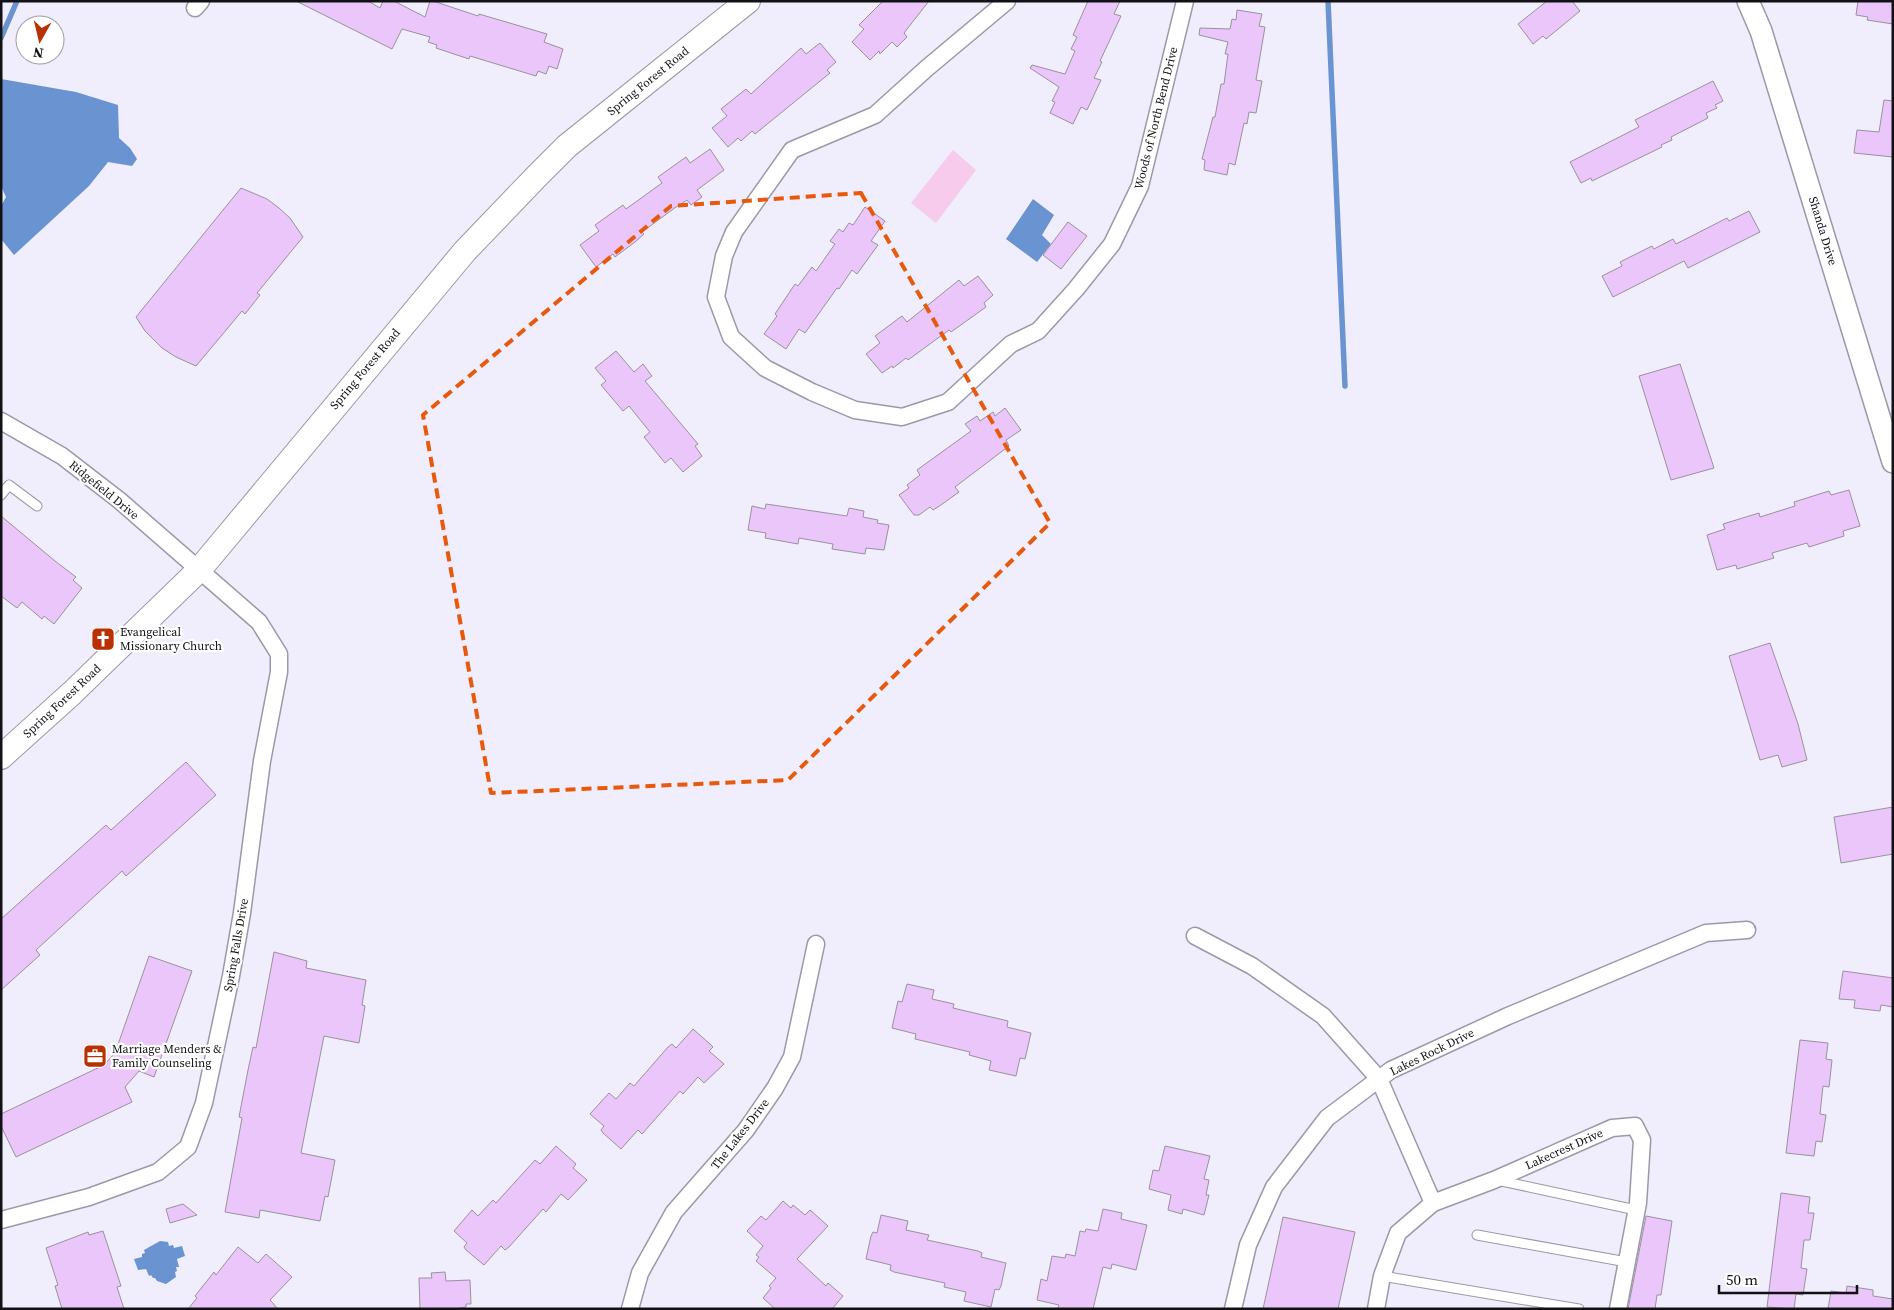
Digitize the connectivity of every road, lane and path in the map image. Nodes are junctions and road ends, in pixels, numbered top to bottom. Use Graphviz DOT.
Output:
graph roads {
  1 [pos="748,1"];
  2 [pos="1007,1"];
  3 [pos="1185,1"];
  4 [pos="1748,1"];
  5 [pos="1,421"];
  6 [pos="1893,462"];
  7 [pos="1,494"];
  8 [pos="37,506"];
  9 [pos="199,570"];
  10 [pos="1,757"];
  11 [pos="1747,930"];
  12 [pos="1195,936"];
  13 [pos="816,944"];
  14 [pos="1379,1079"];
  15 [pos="1494,1180"];
  16 [pos="1433,1203"];
  17 [pos="1636,1210"];
  18 [pos="1,1220"];
  19 [pos="1477,1235"];
  20 [pos="1627,1262"];
  21 [pos="1382,1276"];
  22 [pos="630,1309"];
  23 [pos="1233,1309"];
  24 [pos="1376,1309"];
  25 [pos="1579,1309"];
  26 [pos="1618,1309"];
  1 -- 9 [label="main road, Spring Forest Road"];
  2 -- 3 [label="street, Woods of North Bend Drive"];
  4 -- 6 [label="street, Shanda Drive"];
  5 -- 9 [label="street, Ridgefield Drive"];
  7 -- 8 [label="lane"];
  9 -- 10 [label="main road, Spring Forest Road"];
  9 -- 18 [label="street, Spring Falls Drive"];
  11 -- 14 [label="street, Lakes Rock Drive"];
  12 -- 14 [label="street"];
  13 -- 22 [label="street, The Lakes Drive"];
  14 -- 16 [label="street"];
  14 -- 23 [label="street, Lakes Rock Drive"];
  15 -- 16 [label="street, Lakecrest Drive"];
  15 -- 17 [label="lane"];
  15 -- 17 [label="street, Lakecrest Drive"];
  16 -- 21 [label="street, Lakecrest Drive"];
  17 -- 20 [label="street, Lakecrest Drive"];
  19 -- 20 [label="lane"];
  20 -- 26 [label="street, Lakecrest Drive"];
  21 -- 24 [label="street, Lakecrest Drive"];
  21 -- 25 [label="lane"];
}
